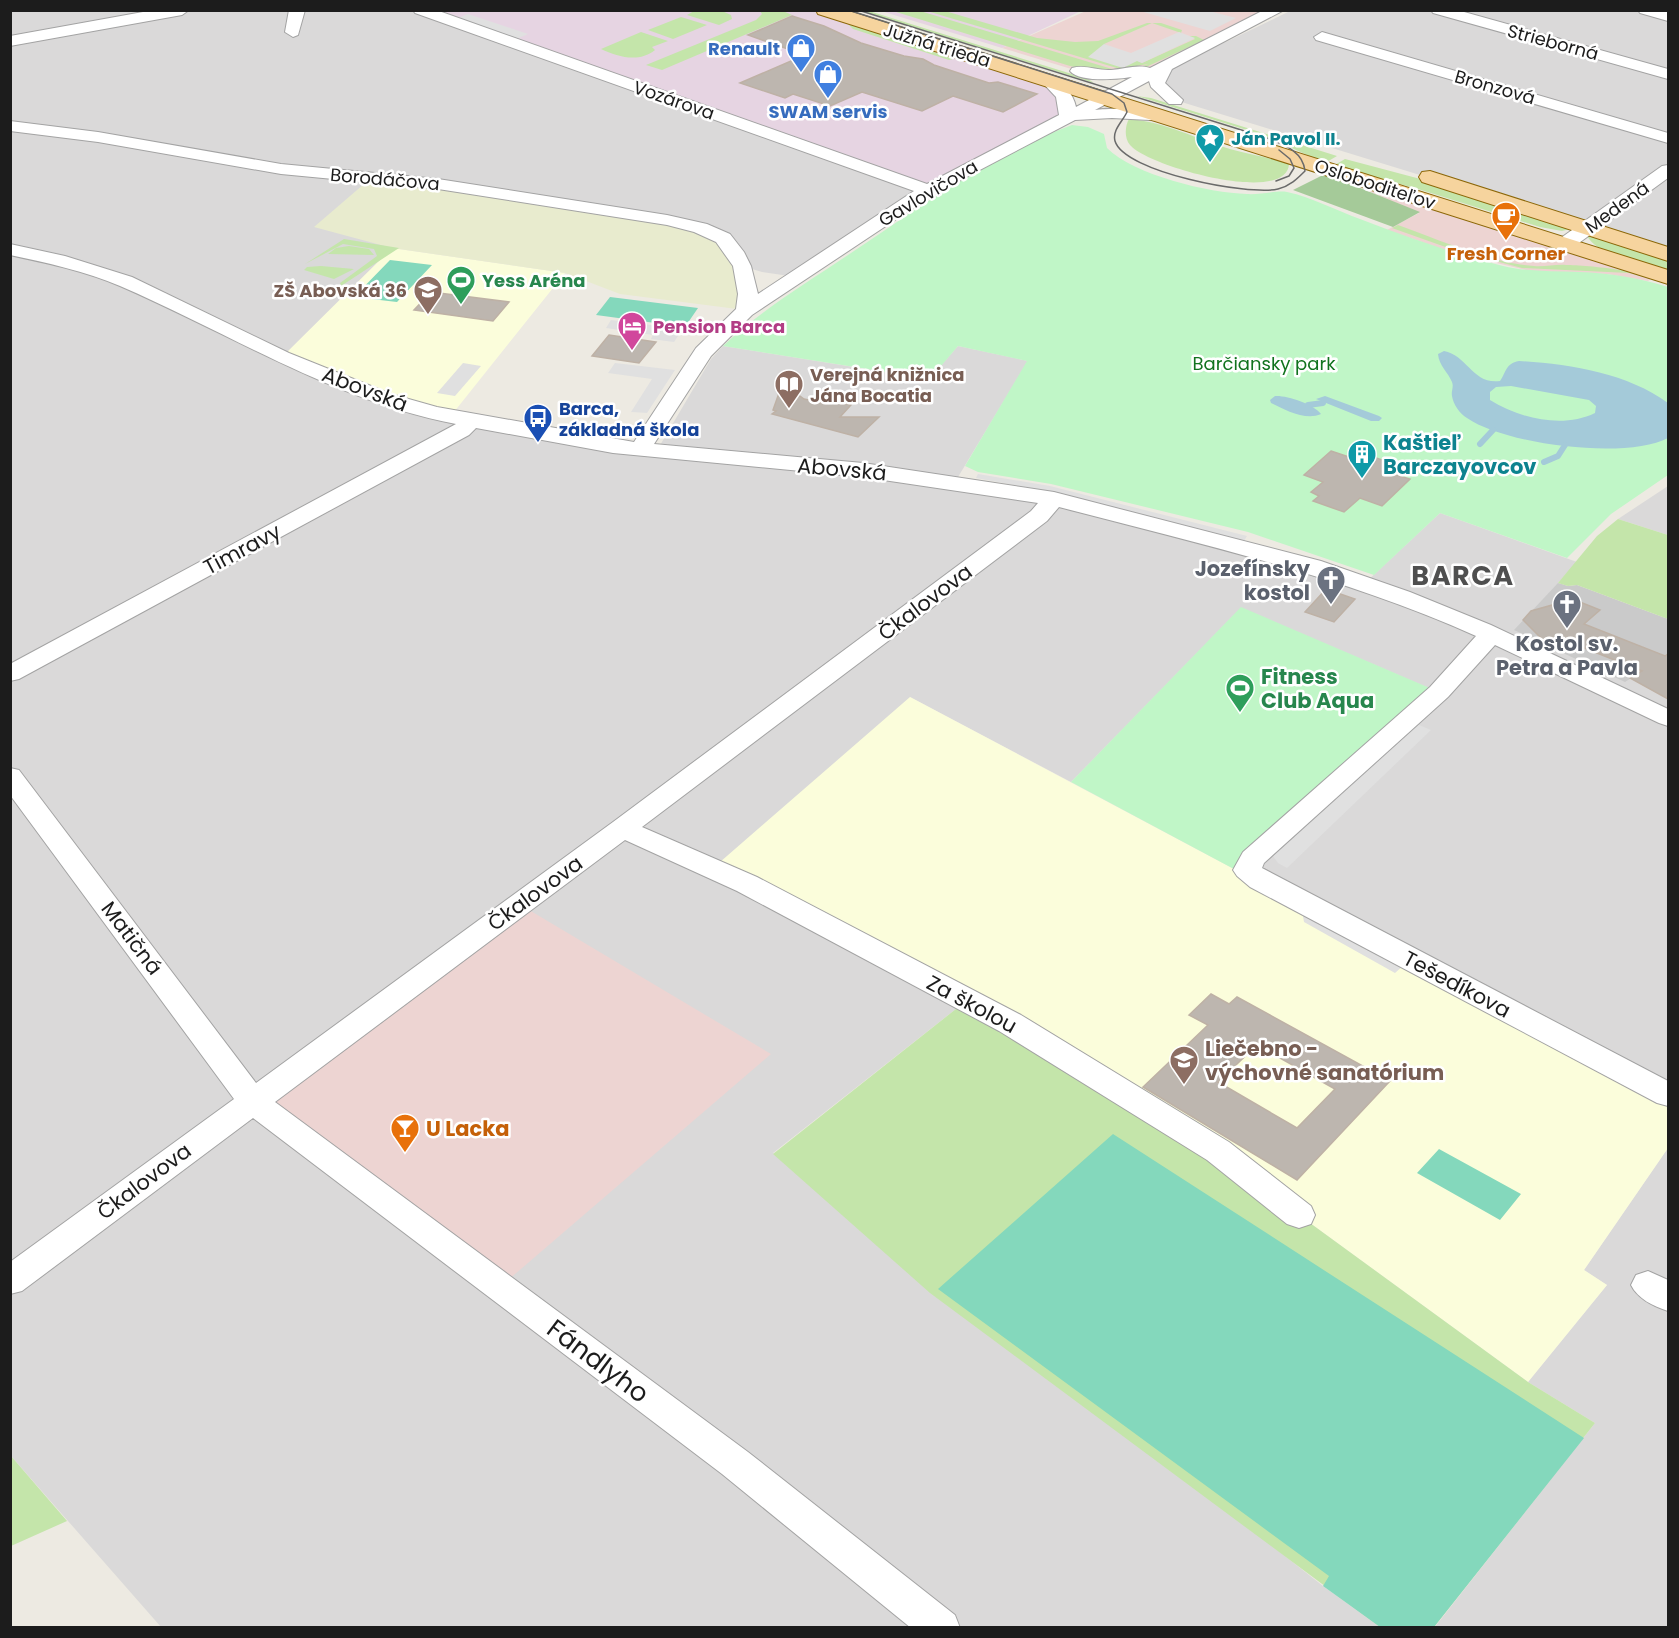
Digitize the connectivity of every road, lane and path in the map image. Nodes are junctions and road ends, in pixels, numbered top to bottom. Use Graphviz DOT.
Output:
graph roads {
  1 [pos="182,10"];
  2 [pos="297,10"];
  3 [pos="420,10"];
  4 [pos="825,10"];
  5 [pos="881,10"];
  6 [pos="1277,10"];
  7 [pos="1438,10"];
  8 [pos="1645,10"];
  9 [pos="1668,17"];
  10 [pos="293,32"];
  11 [pos="1322,37"];
  12 [pos="10,41"];
  13 [pos="1168,64"];
  14 [pos="1078,71"];
  15 [pos="1668,74"];
  16 [pos="1048,80"];
  17 [pos="1127,86"];
  18 [pos="1104,98"];
  19 [pos="1197,107"];
  20 [pos="1169,108"];
  21 [pos="1067,118"];
  22 [pos="15,130"];
  23 [pos="1668,138"];
  24 [pos="1668,170"];
  25 [pos="1407,171"];
  26 [pos="928,190"];
  27 [pos="1590,227"];
  28 [pos="1565,244"];
  29 [pos="10,249"];
  30 [pos="1668,254"];
  31 [pos="742,266"];
  32 [pos="796,277"];
  33 [pos="1668,277"];
  34 [pos="745,311"];
  35 [pos="471,421"];
  36 [pos="640,450"];
  37 [pos="1054,499"];
  38 [pos="1491,634"];
  39 [pos="10,674"];
  40 [pos="1668,718"];
  41 [pos="10,776"];
  42 [pos="624,828"];
  43 [pos="1668,1095"];
  44 [pos="252,1101"];
  45 [pos="1299,1215"];
  46 [pos="10,1281"];
  47 [pos="941,1628"];
  1 -- 12 [label="street"];
  2 -- 10 [label="street"];
  3 -- 26 [label="street, Vozárova"];
  4 -- 16 [label="main road, Južná trieda"];
  5 -- 14 [label="main road, Južná trieda"];
  6 -- 13 [label="street, Gavlovičova"];
  7 -- 15 [label="street, Strieborná"];
  8 -- 9 [label="street"];
  11 -- 23 [label="street, Bronzová"];
  13 -- 14 [label="street"];
  13 -- 17 [label="street, Gavlovičova"];
  13 -- 20 [label="street"];
  14 -- 17 [label="main road, Osloboditeľov"];
  16 -- 18 [label="main road, Osloboditeľov"];
  16 -- 21 [label="street"];
  17 -- 18 [label="street, Gavlovičova"];
  17 -- 20 [label="main road, Osloboditeľov"];
  18 -- 20 [label="main road, Osloboditeľov"];
  18 -- 21 [label="street, Gavlovičova"];
  19 -- 20 [label="main road, Osloboditeľov"];
  20 -- 21 [label="street"];
  20 -- 28 [label="main road, Osloboditeľov"];
  21 -- 26 [label="street, Gavlovičova"];
  22 -- 31 [label="street, Borodáčova"];
  24 -- 27 [label="street, Medená"];
  25 -- 27 [label="main road, Osloboditeľov"];
  26 -- 32 [label="street, Gavlovičova"];
  27 -- 28 [label="street, Medená"];
  27 -- 30 [label="main road, Osloboditeľov"];
  28 -- 33 [label="main road, Osloboditeľov"];
  29 -- 35 [label="street, Abovská"];
  31 -- 32 [label="street"];
  31 -- 34 [label="street, Borodáčova"];
  32 -- 34 [label="street, Gavlovičova"];
  34 -- 36 [label="street, Gavlovičova"];
  35 -- 36 [label="street, Abovská"];
  35 -- 39 [label="street, Timravy"];
  36 -- 37 [label="street, Abovská"];
  37 -- 38 [label="street, Abovská"];
  37 -- 42 [label="street, Čkalovova"];
  38 -- 40 [label="street, Abovská"];
  38 -- 43 [label="street, Tešedíkova"];
  41 -- 44 [label="street, Matičná"];
  42 -- 44 [label="street, Čkalovova"];
  42 -- 45 [label="street, Za školou"];
  44 -- 46 [label="street, Čkalovova"];
  44 -- 47 [label="street, Fándlyho"];
}
